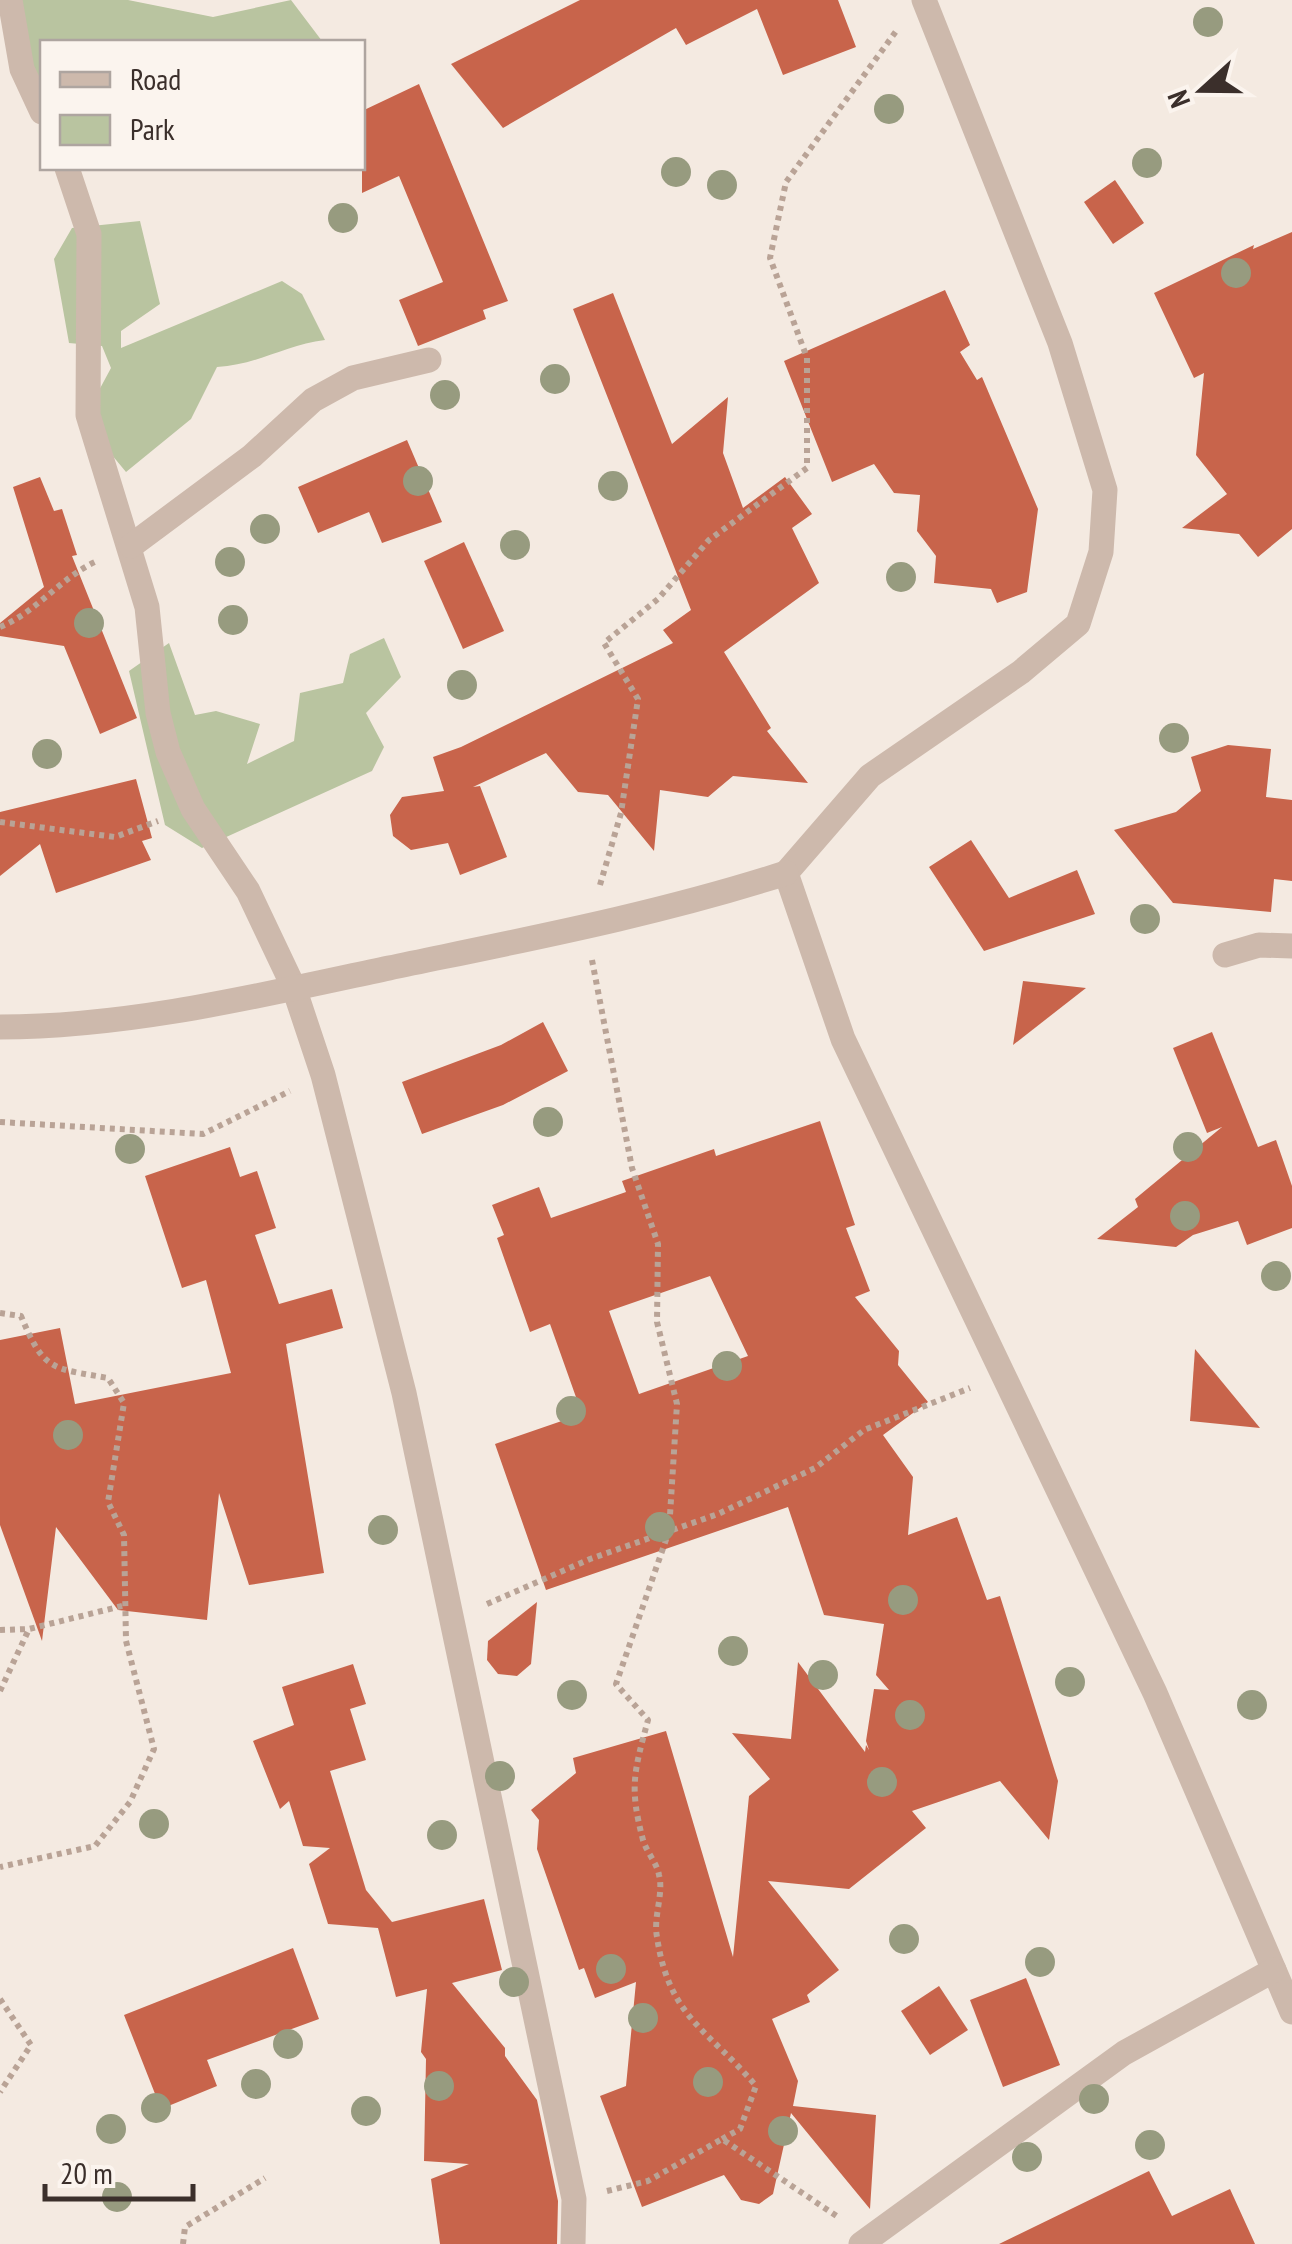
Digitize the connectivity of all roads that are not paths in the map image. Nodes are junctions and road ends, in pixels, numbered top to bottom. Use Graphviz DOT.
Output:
graph roads {
  1 [pos="10,0"];
  2 [pos="916,8"];
  3 [pos="40,108"];
  4 [pos="69,170"];
  5 [pos="429,360"];
  6 [pos="131,546"];
  7 [pos="786,873"];
  8 [pos="1292,946"];
  9 [pos="1224,955"];
  10 [pos="294,988"];
  11 [pos="0,1027"];
  12 [pos="1274,1970"];
  13 [pos="1292,2012"];
  14 [pos="864,2241"];
  15 [pos="573,2244"];
  1 -- 3 [label="street"];
  2 -- 7 [label="street"];
  4 -- 6 [label="street"];
  5 -- 6 [label="street"];
  6 -- 10 [label="street"];
  7 -- 10 [label="street"];
  7 -- 12 [label="street"];
  8 -- 9 [label="street"];
  10 -- 11 [label="street"];
  10 -- 15 [label="street"];
  12 -- 13 [label="street"];
  12 -- 14 [label="street"];
}
